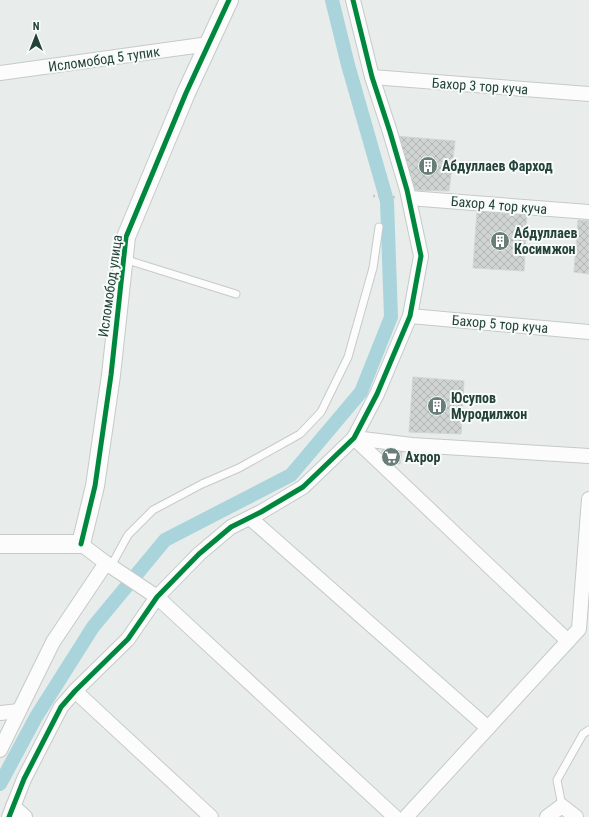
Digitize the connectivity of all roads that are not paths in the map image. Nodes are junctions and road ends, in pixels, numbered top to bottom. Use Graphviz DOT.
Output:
graph roads {
  1 [pos="229,0"];
  2 [pos="353,0"];
  3 [pos="209,44"];
  4 [pos="0,73"];
  5 [pos="372,78"];
  6 [pos="589,94"];
  7 [pos="409,198"];
  8 [pos="589,212"];
  9 [pos="379,226"];
  10 [pos="123,258"];
  11 [pos="236,294"];
  12 [pos="410,316"];
  13 [pos="589,332"];
  14 [pos="354,438"];
  15 [pos="589,456"];
  16 [pos="589,499"];
  17 [pos="250,518"];
  18 [pos="0,544"];
  19 [pos="81,544"];
  20 [pos="108,564"];
  21 [pos="157,597"];
  22 [pos="584,626"];
  23 [pos="568,641"];
  24 [pos="75,692"];
  25 [pos="19,711"];
  26 [pos="0,713"];
  27 [pos="488,728"];
  28 [pos="589,730"];
  29 [pos="0,750"];
  30 [pos="562,806"];
  31 [pos="11,812"];
  32 [pos="25,817"];
  33 [pos="212,817"];
  34 [pos="395,817"];
  35 [pos="406,817"];
  36 [pos="547,817"];
  37 [pos="576,817"];
  1 -- 3 [label="street, Исломобод улица"];
  2 -- 5 [label="street"];
  3 -- 4 [label="street, Исломобод 5 тупик"];
  3 -- 10 [label="street, Исломобод улица"];
  5 -- 6 [label="street, Бахор 3 тор куча"];
  5 -- 7 [label="street"];
  7 -- 8 [label="street, Бахор 4 тор куча"];
  7 -- 12 [label="street"];
  9 -- 20 [label="lane"];
  10 -- 11 [label="lane"];
  10 -- 19 [label="street, Исломобод улица"];
  12 -- 13 [label="street, Бахор 5 тор куча"];
  12 -- 14 [label="street"];
  14 -- 15 [label="street"];
  14 -- 17 [label="street"];
  14 -- 23 [label="street"];
  16 -- 22 [label="street"];
  17 -- 21 [label="street"];
  17 -- 27 [label="street"];
  18 -- 19 [label="street"];
  19 -- 20 [label="street"];
  20 -- 21 [label="street"];
  20 -- 25 [label="street"];
  21 -- 24 [label="street"];
  21 -- 34 [label="street"];
  22 -- 23 [label="street"];
  23 -- 27 [label="street"];
  24 -- 31 [label="street"];
  24 -- 33 [label="street"];
  25 -- 26 [label="street"];
  25 -- 29 [label="street"];
  27 -- 35 [label="street"];
  28 -- 30 [label="lane"];
  30 -- 36 [label="street"];
  30 -- 37 [label="street"];
  31 -- 32 [label="street"];
}
